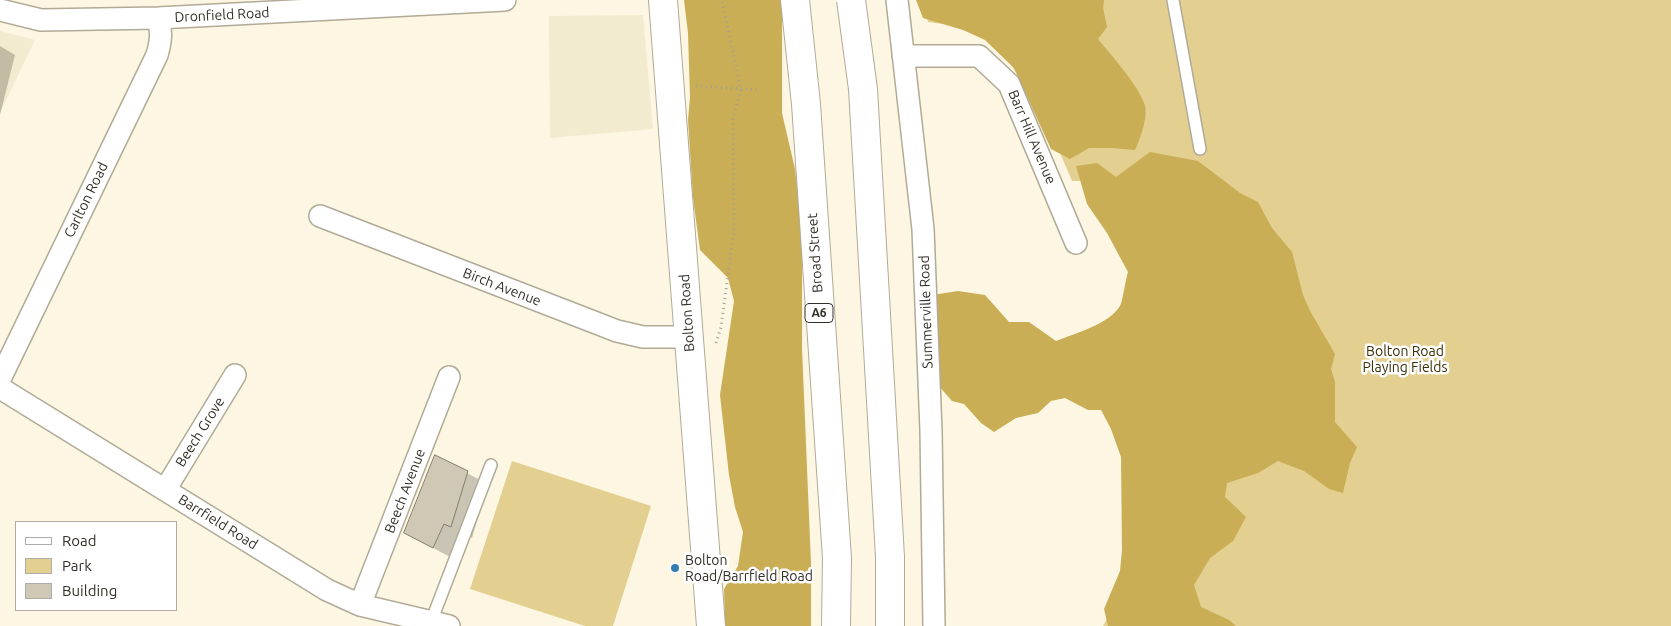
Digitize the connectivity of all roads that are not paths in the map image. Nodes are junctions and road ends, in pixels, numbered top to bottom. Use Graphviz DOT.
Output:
graph roads {
  1 [pos="505,0"];
  2 [pos="663,0"];
  3 [pos="795,0"];
  4 [pos="851,0"];
  5 [pos="897,0"];
  6 [pos="1173,0"];
  7 [pos="464,2"];
  8 [pos="0,10"];
  9 [pos="158,18"];
  10 [pos="903,56"];
  11 [pos="1200,149"];
  12 [pos="320,216"];
  13 [pos="1076,243"];
  14 [pos="689,338"];
  15 [pos="236,375"];
  16 [pos="449,377"];
  17 [pos="0,379"];
  18 [pos="0,388"];
  19 [pos="492,465"];
  20 [pos="165,490"];
  21 [pos="360,605"];
  22 [pos="440,624"];
  23 [pos="711,626"];
  24 [pos="836,626"];
  25 [pos="890,626"];
  26 [pos="934,626"];
  1 -- 7 [label="street, Dronfield Road"];
  2 -- 14 [label="main road, Bolton Road"];
  3 -- 24 [label="main road, Broad Street / A6"];
  4 -- 25 [label="main road, bridge"];
  5 -- 10 [label="street, Summerville Road"];
  6 -- 11 [label="lane"];
  7 -- 9 [label="street, Dronfield Road"];
  8 -- 9 [label="street, Dronfield Road"];
  9 -- 17 [label="street, Carlton Road"];
  10 -- 13 [label="street, Barr Hill Avenue"];
  10 -- 26 [label="street, Summerville Road"];
  12 -- 14 [label="street, Birch Avenue"];
  14 -- 23 [label="main road, Bolton Road"];
  15 -- 20 [label="street, Beech Grove"];
  16 -- 21 [label="street, Beech Avenue"];
  18 -- 20 [label="street, Barrfield Road"];
  19 -- 22 [label="lane"];
  20 -- 21 [label="street, Barrfield Road"];
  21 -- 22 [label="street, Barrfield Road"];
}
